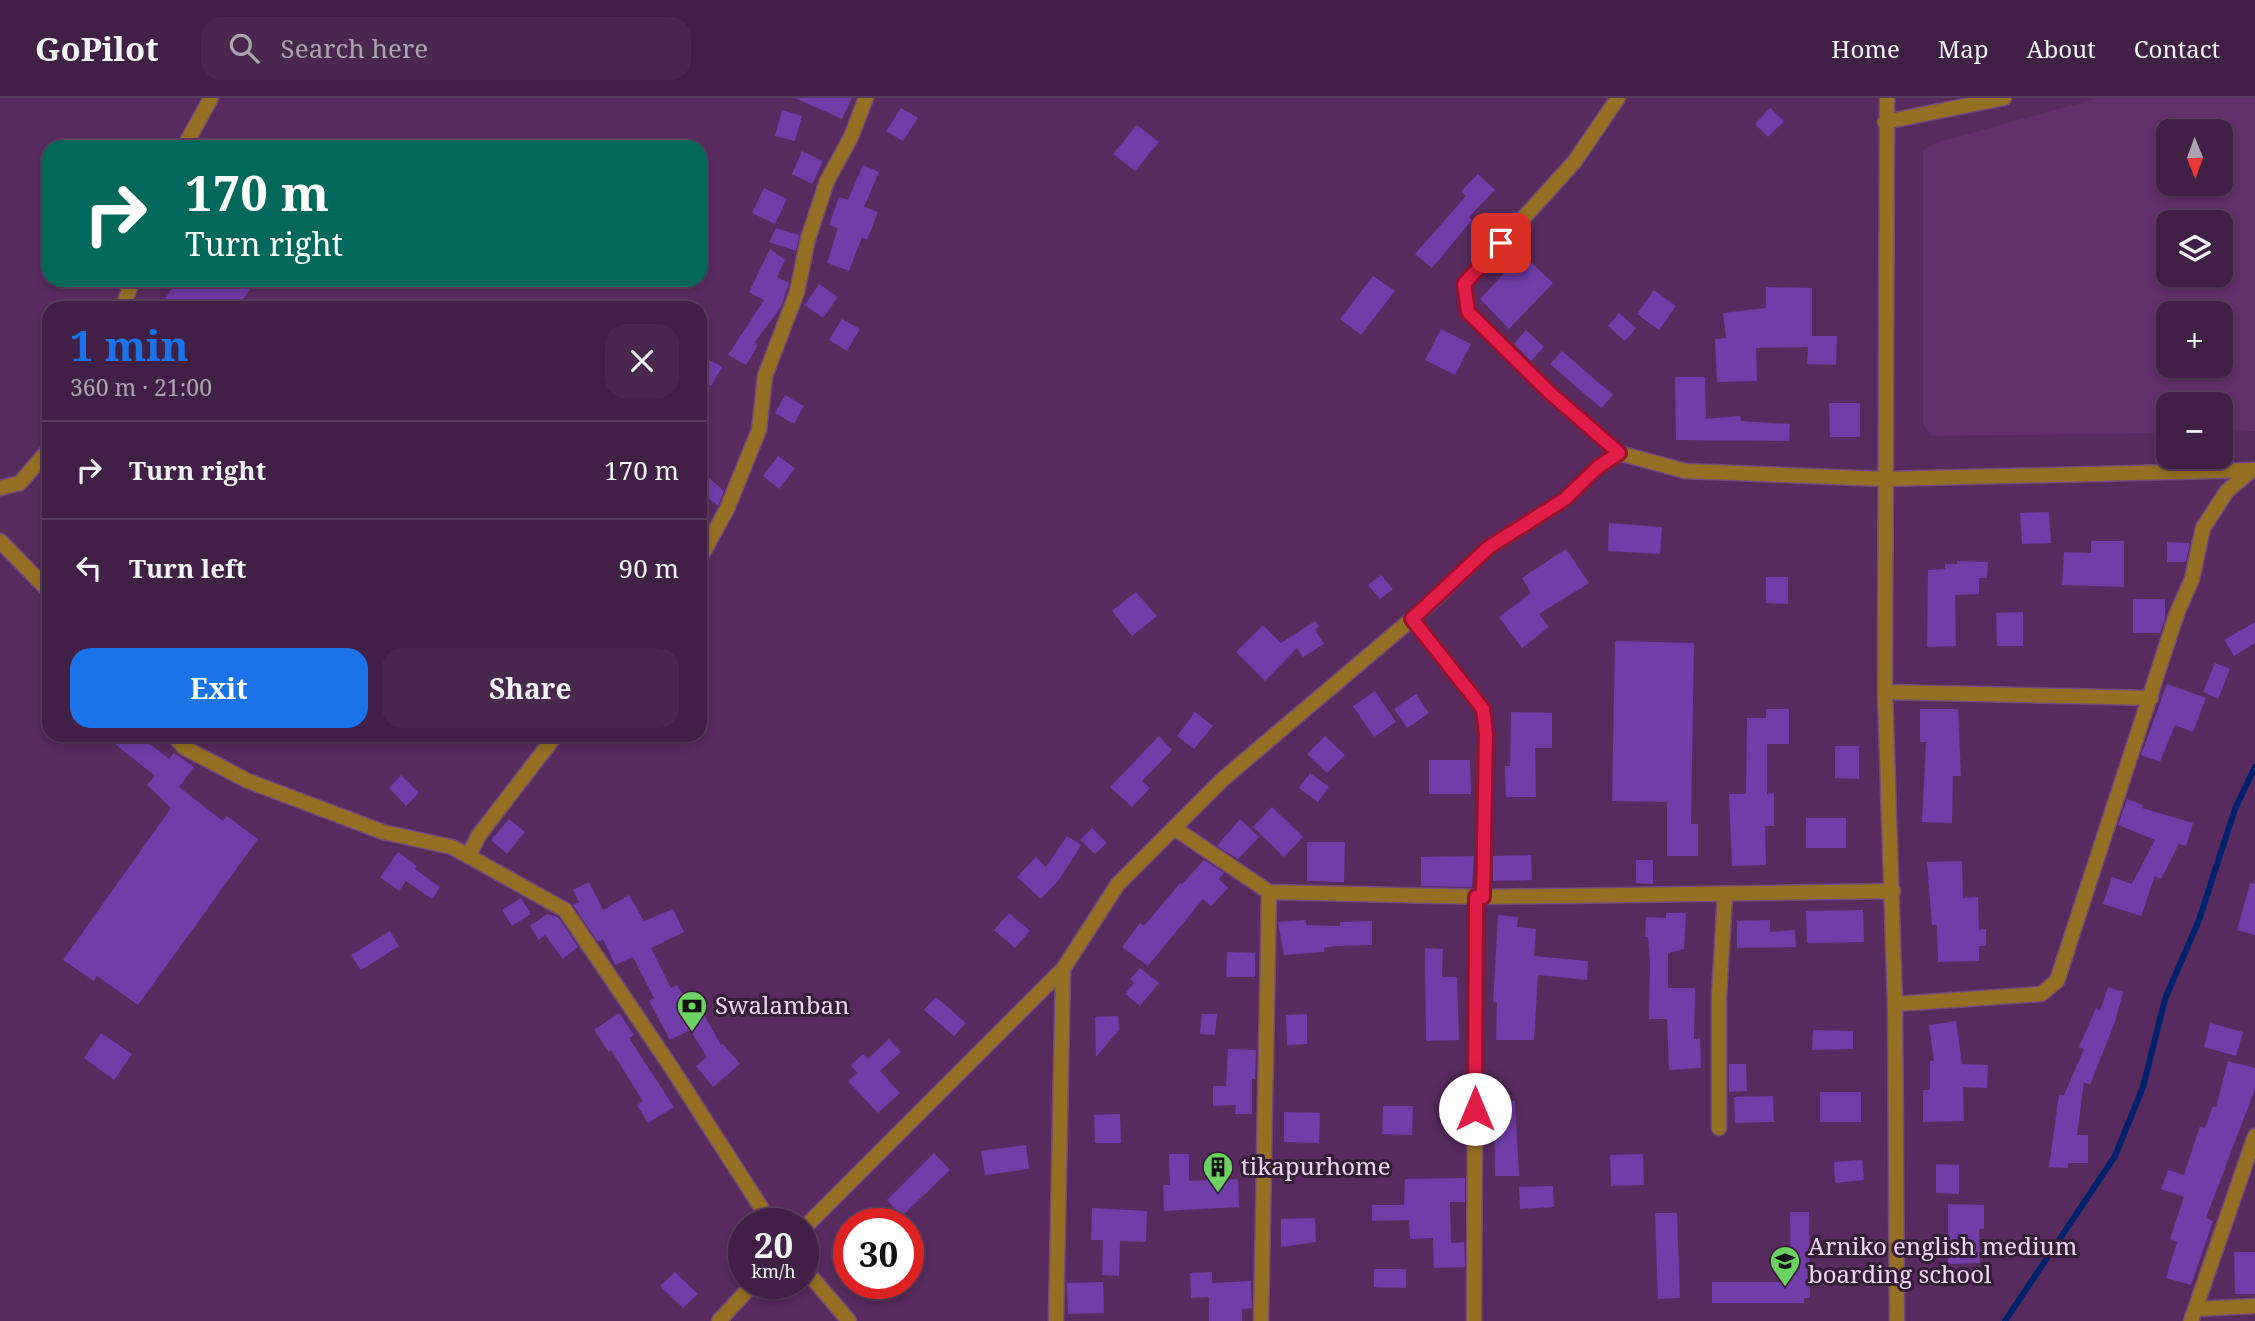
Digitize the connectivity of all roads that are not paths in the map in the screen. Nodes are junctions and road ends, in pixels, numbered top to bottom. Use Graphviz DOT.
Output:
graph roads {
  1 [pos="211,98"];
  2 [pos="866,98"];
  3 [pos="1618,98"];
  4 [pos="1887,98"];
  5 [pos="2004,98"];
  6 [pos="1885,122"];
  7 [pos="188,140"];
  8 [pos="1619,453"];
  9 [pos="42,457"];
  10 [pos="2254,470"];
  11 [pos="1884,479"];
  12 [pos="0,488"];
  13 [pos="0,541"];
  14 [pos="707,545"];
  15 [pos="42,584"];
  16 [pos="1412,619"];
  17 [pos="1885,692"];
  18 [pos="2151,698"];
  19 [pos="179,742"];
  20 [pos="551,742"];
  21 [pos="1174,828"];
  22 [pos="468,856"];
  23 [pos="1893,891"];
  24 [pos="1269,892"];
  25 [pos="1725,894"];
  26 [pos="1479,897"];
  27 [pos="1063,969"];
  28 [pos="1895,1004"];
  29 [pos="1718,1128"];
  30 [pos="2255,1136"];
  31 [pos="761,1208"];
  32 [pos="819,1213"];
  33 [pos="819,1286"];
  34 [pos="739,1299"];
  35 [pos="2255,1306"];
  36 [pos="2194,1315"];
  37 [pos="719,1321"];
  38 [pos="849,1321"];
  39 [pos="1056,1321"];
  40 [pos="1261,1321"];
  41 [pos="1474,1321"];
  42 [pos="1898,1321"];
  1 -- 7 [label="street"];
  2 -- 14 [label="street"];
  3 -- 8 [label="street"];
  4 -- 6 [label="street"];
  5 -- 6 [label="street"];
  6 -- 11 [label="street"];
  8 -- 11 [label="street"];
  8 -- 16 [label="street"];
  9 -- 12 [label="street"];
  10 -- 11 [label="street"];
  10 -- 18 [label="street"];
  11 -- 17 [label="street"];
  13 -- 15 [label="street"];
  16 -- 21 [label="street"];
  16 -- 26 [label="street"];
  17 -- 18 [label="street"];
  17 -- 23 [label="street"];
  18 -- 28 [label="street"];
  19 -- 22 [label="street"];
  20 -- 22 [label="street"];
  21 -- 24 [label="street"];
  21 -- 27 [label="street"];
  22 -- 31 [label="street"];
  23 -- 25 [label="street"];
  23 -- 28 [label="street"];
  24 -- 26 [label="street"];
  24 -- 40 [label="street"];
  25 -- 26 [label="street"];
  25 -- 29 [label="street"];
  26 -- 41 [label="street"];
  27 -- 32 [label="street"];
  27 -- 39 [label="street"];
  28 -- 42 [label="street"];
  30 -- 36 [label="street"];
  33 -- 38 [label="street"];
  34 -- 37 [label="street"];
  35 -- 36 [label="street"];
}
